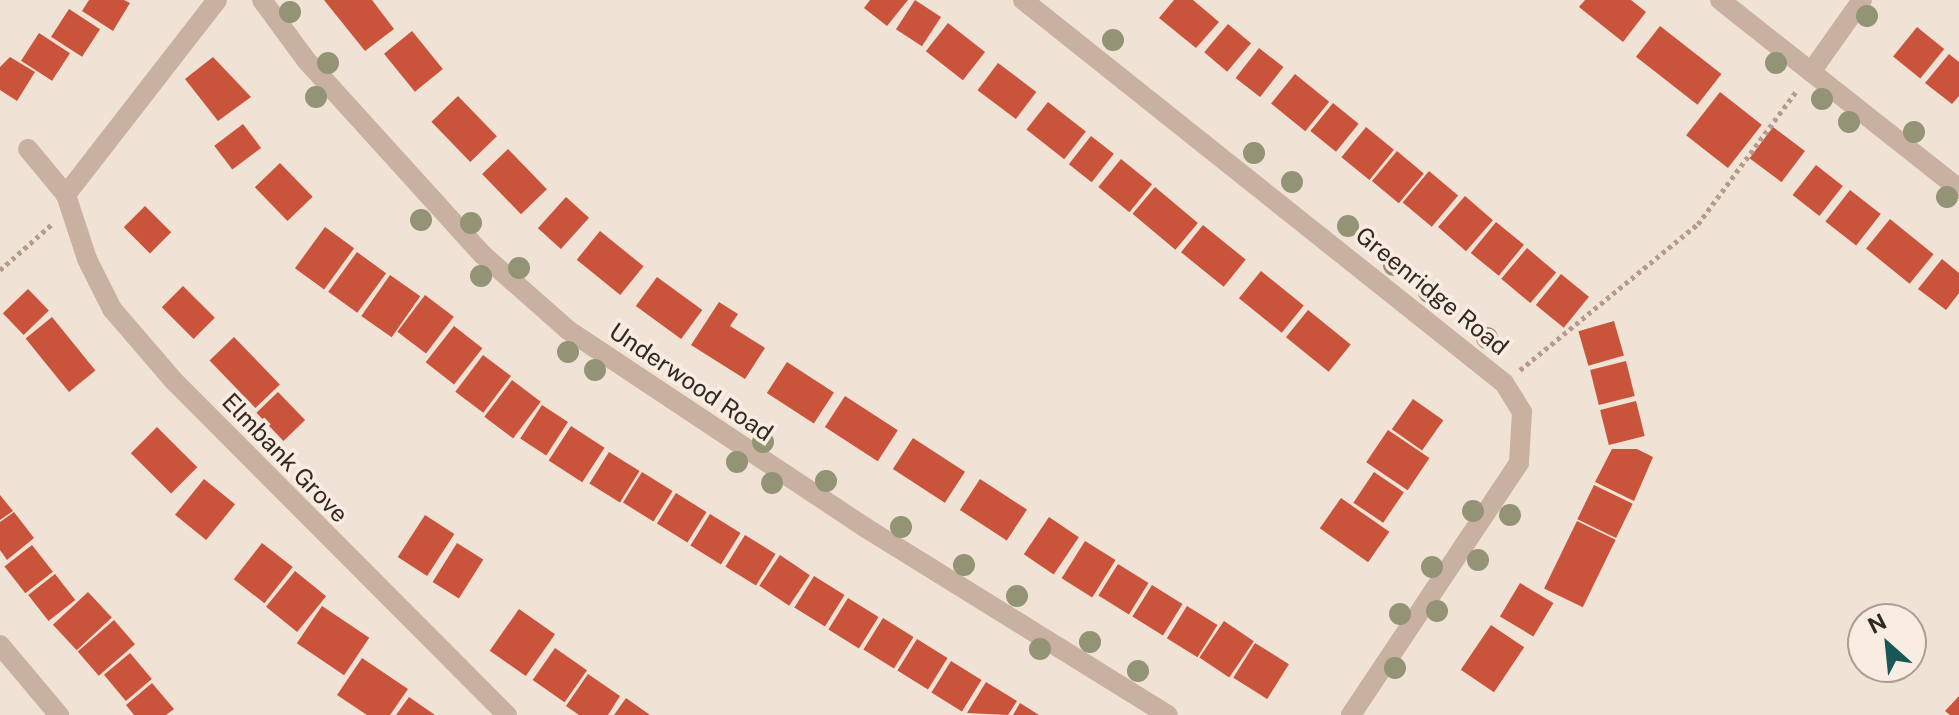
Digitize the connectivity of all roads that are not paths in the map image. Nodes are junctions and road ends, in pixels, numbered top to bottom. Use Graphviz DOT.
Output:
graph roads {
  1 [pos="217,0"];
  2 [pos="262,0"];
  3 [pos="1023,0"];
  4 [pos="1720,0"];
  5 [pos="1862,0"];
  6 [pos="1811,72"];
  7 [pos="28,149"];
  8 [pos="1959,189"];
  9 [pos="70,200"];
  10 [pos="0,645"];
  11 [pos="59,715"];
  12 [pos="507,715"];
  13 [pos="1168,715"];
  14 [pos="1351,715"];
  1 -- 9 [label="street"];
  2 -- 13 [label="street, Underwood Road"];
  3 -- 14 [label="street, Greenridge Road"];
  4 -- 6 [label="street"];
  5 -- 6 [label="street"];
  6 -- 8 [label="street"];
  7 -- 9 [label="street, Elmbank Grove"];
  9 -- 12 [label="street, Elmbank Grove"];
  10 -- 11 [label="street"];
}
